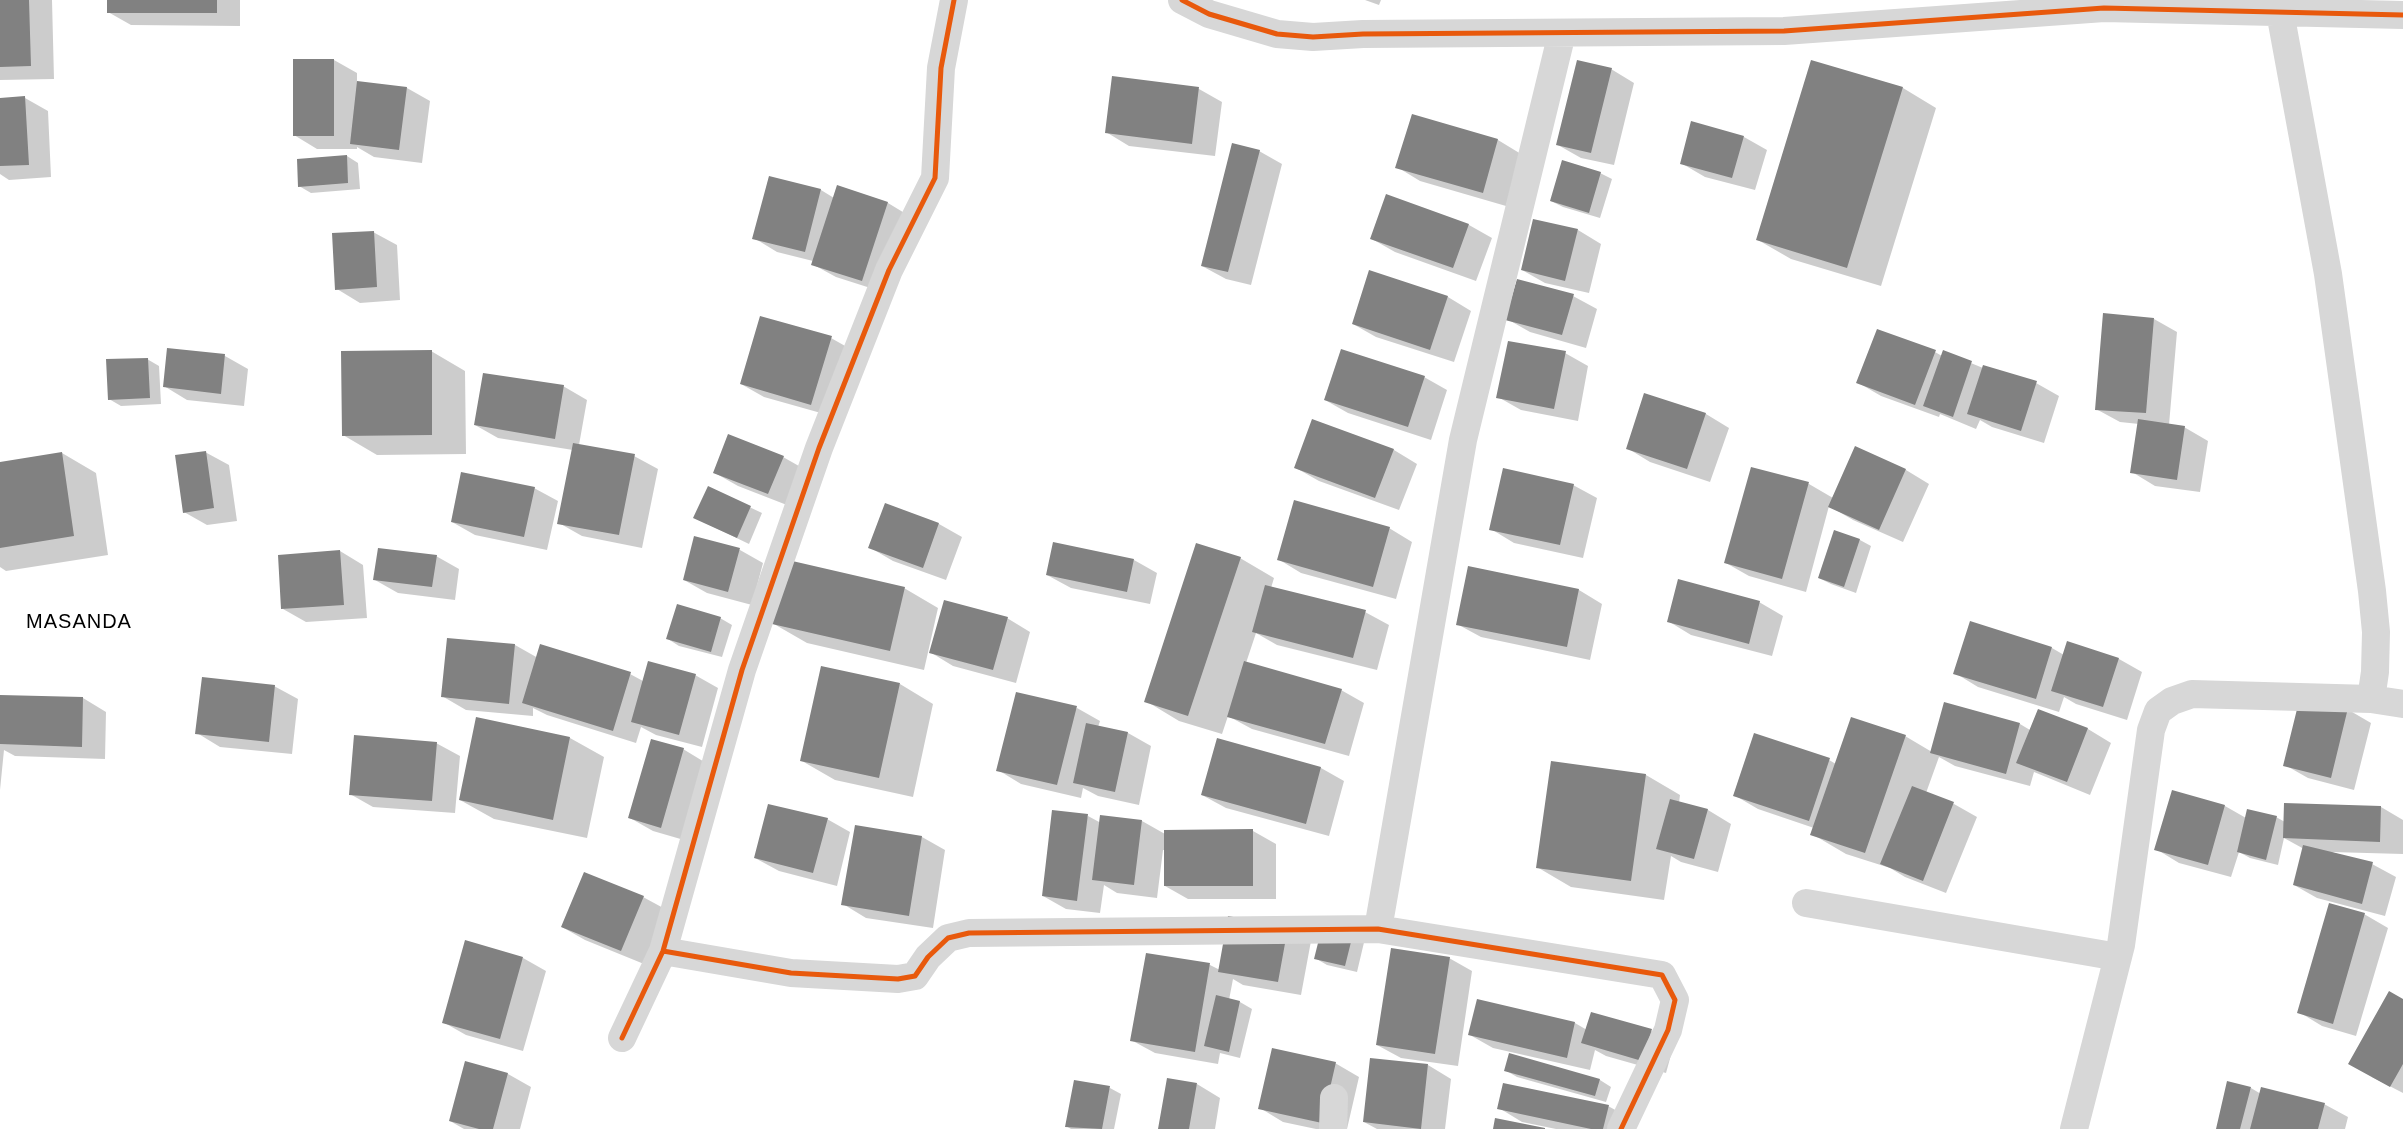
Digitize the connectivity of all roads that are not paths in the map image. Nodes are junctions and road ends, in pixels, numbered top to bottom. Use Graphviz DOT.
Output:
graph roads {
  1 [pos="954,0"];
  2 [pos="1182,0"];
  3 [pos="2104,4"];
  4 [pos="2280,12"];
  5 [pos="2403,15"];
  6 [pos="1562,33"];
  7 [pos="2371,699"];
  8 [pos="2403,704"];
  9 [pos="1806,902"];
  10 [pos="1378,929"];
  11 [pos="663,951"];
  12 [pos="2118,957"];
  13 [pos="622,1038"];
  14 [pos="1334,1098"];
  15 [pos="1333,1129"];
  16 [pos="1620,1129"];
  17 [pos="2074,1129"];
  1 -- 11 [label="street"];
  2 -- 6 [label="street"];
  3 -- 4 [label="street"];
  3 -- 6 [label="street"];
  4 -- 5 [label="street"];
  4 -- 7 [label="street"];
  6 -- 10 [label="street"];
  7 -- 8 [label="street"];
  7 -- 12 [label="street"];
  9 -- 12 [label="street"];
  10 -- 11 [label="street"];
  10 -- 16 [label="street"];
  11 -- 13 [label="street"];
  12 -- 17 [label="street"];
  14 -- 15 [label="street"];
}
